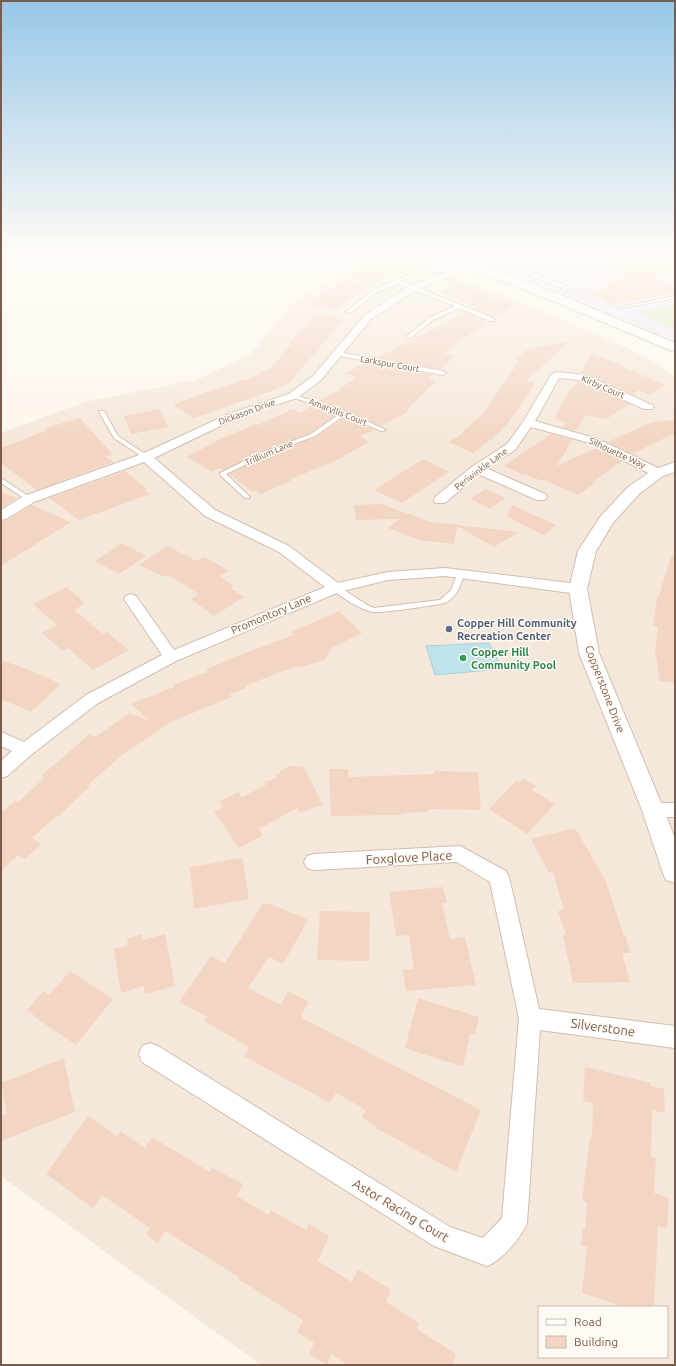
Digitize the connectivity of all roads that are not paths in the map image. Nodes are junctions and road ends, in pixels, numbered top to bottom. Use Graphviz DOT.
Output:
graph roads {
  1 [pos="371,315"];
  2 [pos="440,315"];
  3 [pos="480,315"];
  4 [pos="578,315"];
  5 [pos="596,315"];
  6 [pos="493,320"];
  7 [pos="409,338"];
  8 [pos="675,348"];
  9 [pos="338,354"];
  10 [pos="675,358"];
  11 [pos="443,373"];
  12 [pos="556,375"];
  13 [pos="293,396"];
  14 [pos="648,407"];
  15 [pos="102,412"];
  16 [pos="345,413"];
  17 [pos="528,422"];
  18 [pos="383,430"];
  19 [pos="146,457"];
  20 [pos="477,470"];
  21 [pos="666,470"];
  22 [pos="1,480"];
  23 [pos="246,497"];
  24 [pos="541,497"];
  25 [pos="29,499"];
  26 [pos="440,500"];
  27 [pos="1,516"];
  28 [pos="460,574"];
  29 [pos="335,588"];
  30 [pos="578,589"];
  31 [pos="131,599"];
  32 [pos="171,657"];
  33 [pos="1,738"];
  34 [pos="25,750"];
  35 [pos="1,771"];
  36 [pos="653,810"];
  37 [pos="675,810"];
  38 [pos="314,862"];
  39 [pos="675,873"];
  40 [pos="530,1018"];
  41 [pos="675,1037"];
  42 [pos="150,1054"];
  1 -- 9 [label="street, Dickason Drive"];
  2 -- 7 [label="lane"];
  3 -- 6 [label="lane"];
  4 -- 10 [label="main road"];
  5 -- 8 [label="main road"];
  9 -- 11 [label="lane, Larkspur Court"];
  9 -- 13 [label="street, Dickason Drive"];
  12 -- 14 [label="street, Kirby Court"];
  12 -- 17 [label="street, Periwinkle Lane"];
  13 -- 16 [label="lane, Amaryllis Court"];
  13 -- 19 [label="street, Dickason Drive"];
  15 -- 19 [label="lane"];
  16 -- 18 [label="lane, Amaryllis Court"];
  16 -- 23 [label="lane, Trillium Lane"];
  17 -- 20 [label="street, Periwinkle Lane"];
  17 -- 21 [label="street, Silhouette Way"];
  19 -- 25 [label="street, Dickason Drive"];
  19 -- 29 [label="street"];
  20 -- 24 [label="street"];
  20 -- 26 [label="street, Periwinkle Lane"];
  21 -- 30 [label="street, Copperstone Drive"];
  22 -- 25 [label="lane"];
  25 -- 27 [label="street, Dickason Drive"];
  28 -- 29 [label="street, Promontory Lane"];
  28 -- 29 [label="lane"];
  28 -- 30 [label="street, Promontory Lane"];
  29 -- 32 [label="street, Promontory Lane"];
  30 -- 36 [label="street, Copperstone Drive"];
  31 -- 32 [label="street"];
  32 -- 34 [label="street, Promontory Lane"];
  33 -- 34 [label="street"];
  34 -- 35 [label="street, Promontory Lane"];
  36 -- 37 [label="street"];
  36 -- 39 [label="street, Copperstone Drive"];
  38 -- 40 [label="street, Foxglove Place"];
  40 -- 41 [label="street, Silverstone"];
  40 -- 42 [label="street, Astor Racing Court"];
}
